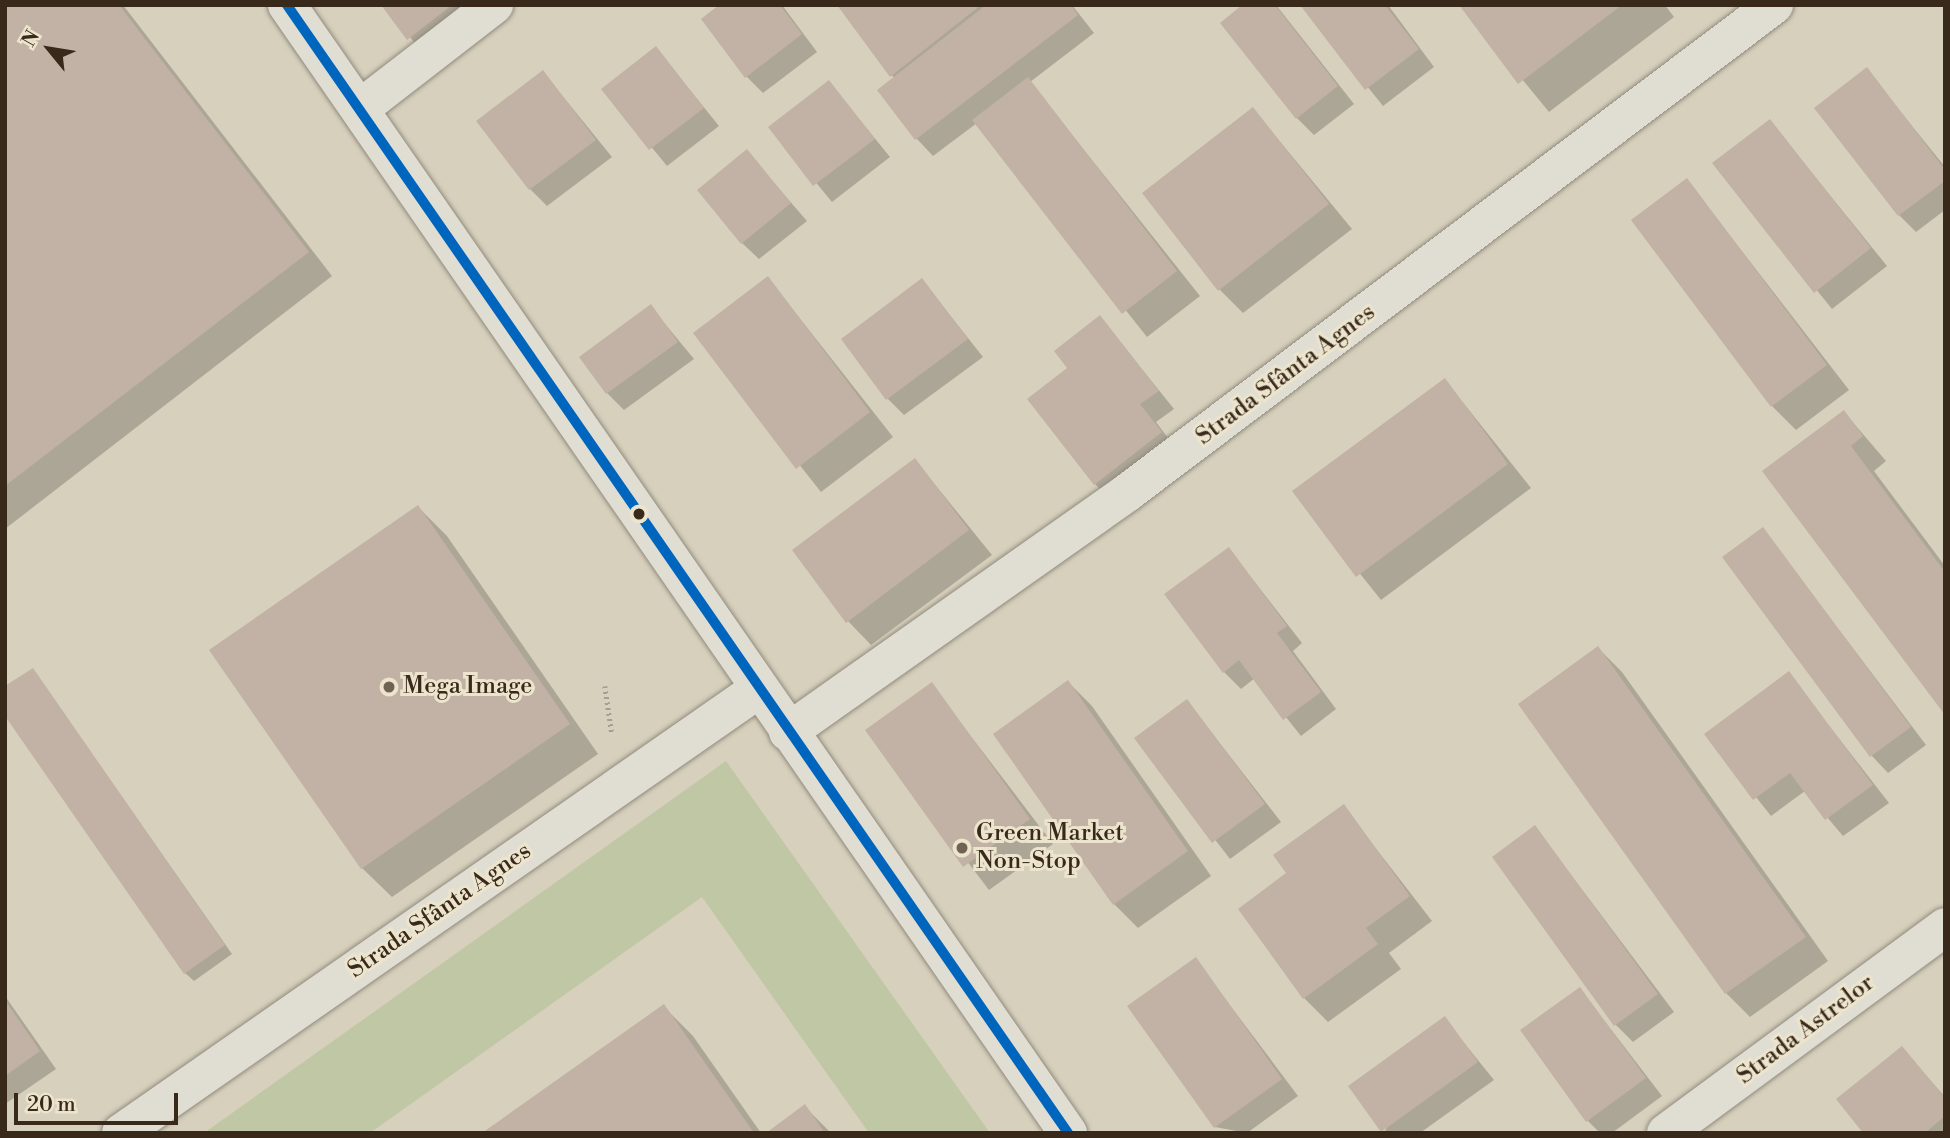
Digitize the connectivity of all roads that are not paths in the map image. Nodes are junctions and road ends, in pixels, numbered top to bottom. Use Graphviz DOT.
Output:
graph roads {
  1 [pos="287,5"];
  2 [pos="494,5"];
  3 [pos="1774,5"];
  4 [pos="362,107"];
  5 [pos="759,689"];
  6 [pos="788,732"];
  7 [pos="1945,927"];
  8 [pos="121,1133"];
  9 [pos="1068,1133"];
  10 [pos="1666,1133"];
  1 -- 4 [label="street"];
  2 -- 4 [label="street"];
  3 -- 6 [label="street, Strada Sfânta Agnes"];
  4 -- 5 [label="street"];
  5 -- 6 [label="street"];
  5 -- 8 [label="street, Strada Sfânta Agnes"];
  6 -- 9 [label="street"];
  7 -- 10 [label="street, Strada Astrelor"];
}
